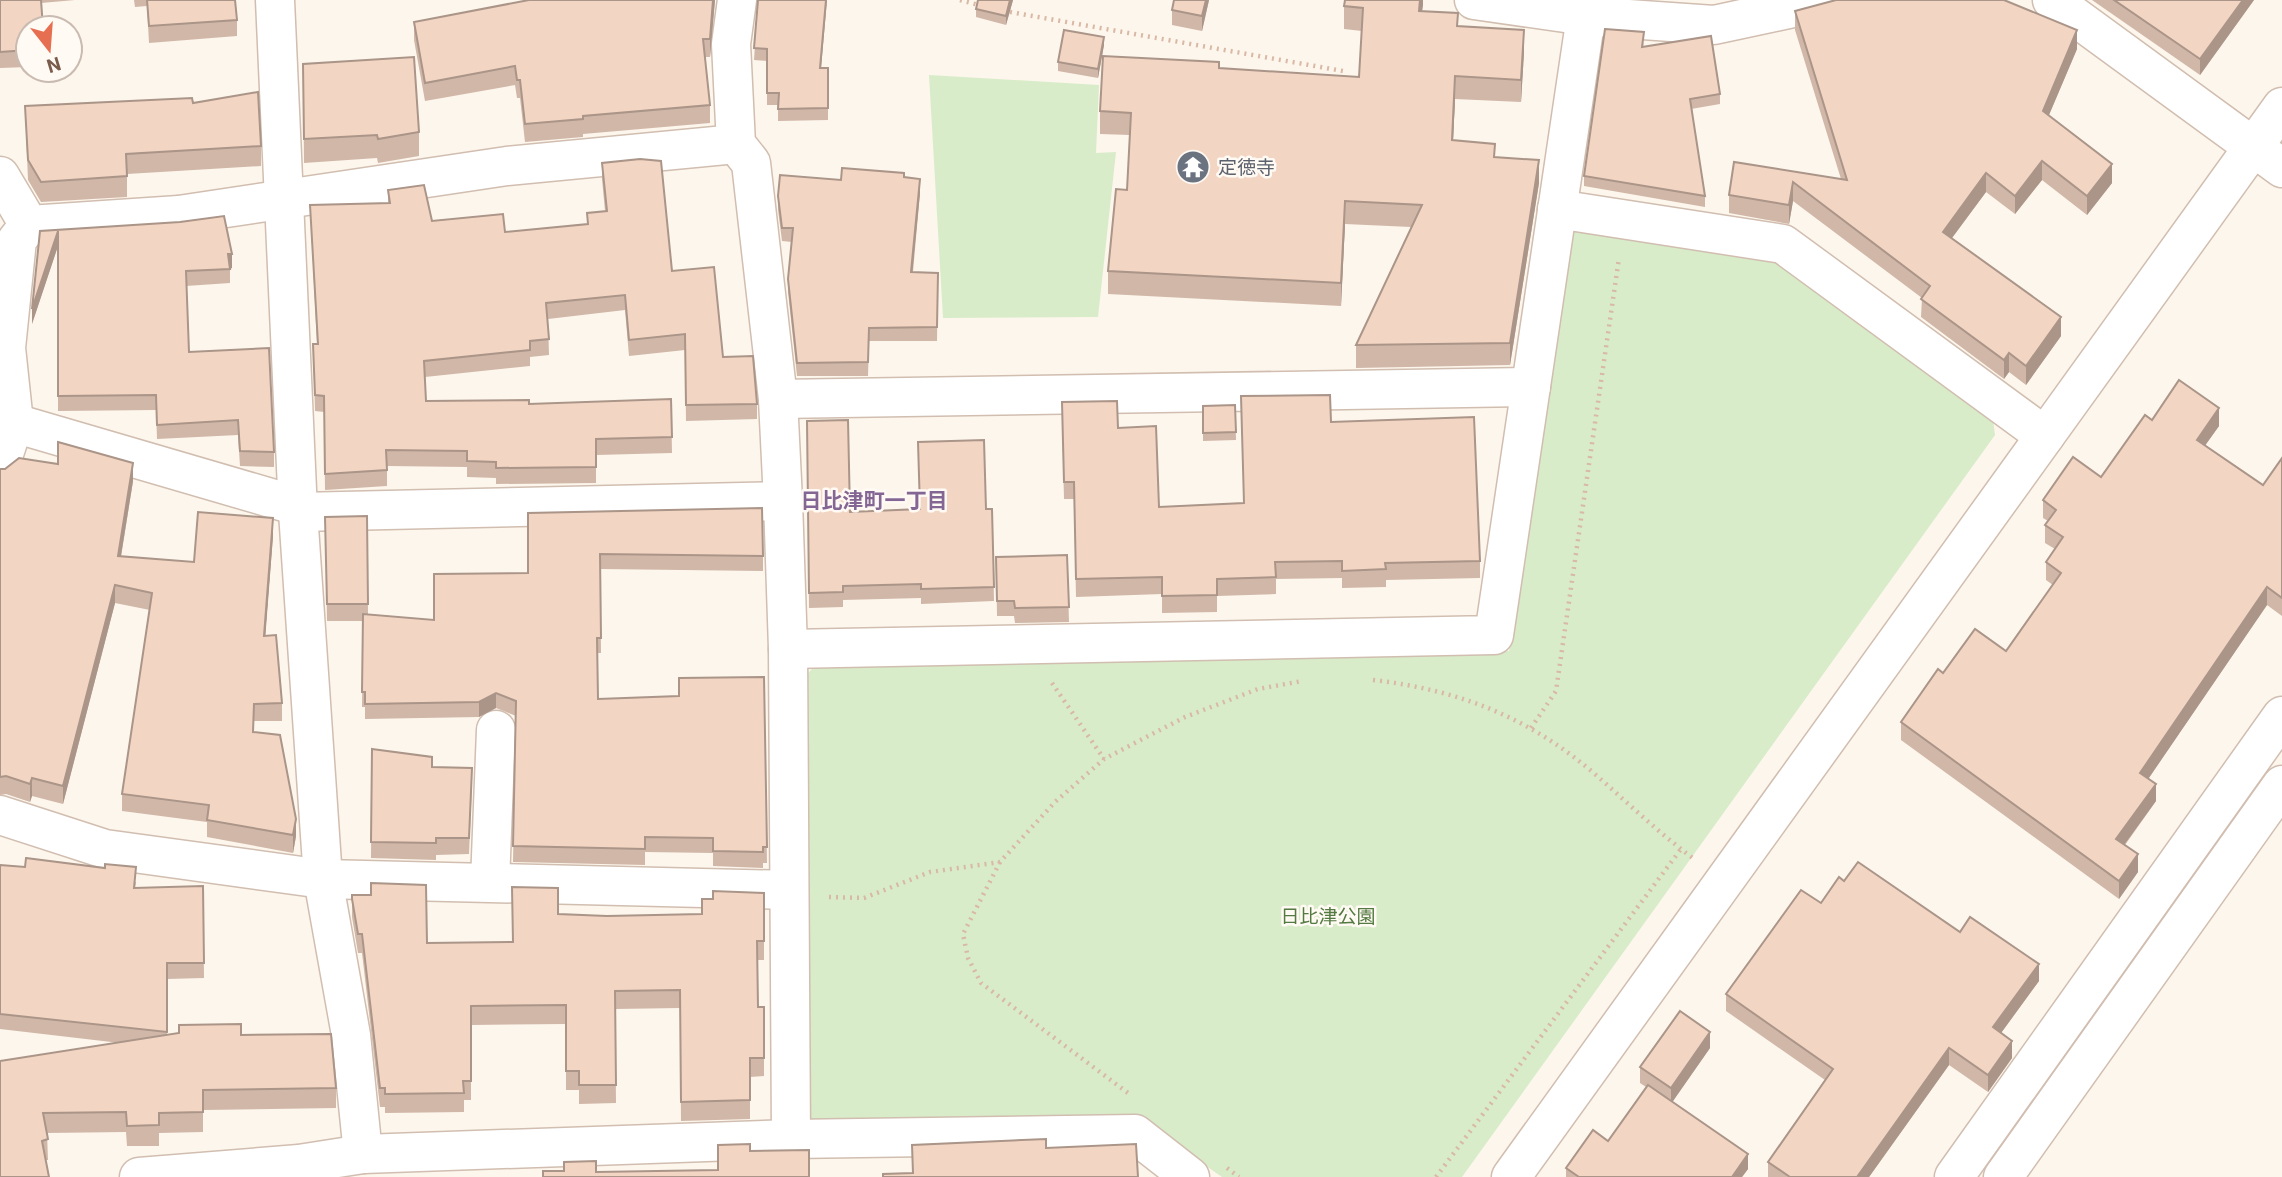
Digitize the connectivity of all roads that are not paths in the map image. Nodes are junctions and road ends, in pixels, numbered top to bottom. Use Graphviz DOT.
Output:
graph roads {
  1 [pos="275,0"];
  2 [pos="737,0"];
  3 [pos="1474,0"];
  4 [pos="1830,0"];
  5 [pos="2052,0"];
  6 [pos="1586,16"];
  7 [pos="2282,107"];
  8 [pos="736,144"];
  9 [pos="2267,158"];
  10 [pos="0,176"];
  11 [pos="285,199"];
  12 [pos="1557,209"];
  13 [pos="29,225"];
  14 [pos="1531,387"];
  15 [pos="778,399"];
  16 [pos="14,423"];
  17 [pos="2045,436"];
  18 [pos="0,466"];
  19 [pos="783,501"];
  20 [pos="298,509"];
  21 [pos="788,649"];
  22 [pos="2282,716"];
  23 [pos="496,730"];
  24 [pos="2282,785"];
  25 [pos="0,814"];
  26 [pos="323,879"];
  27 [pos="490,883"];
  28 [pos="789,893"];
  29 [pos="791,1139"];
  30 [pos="363,1154"];
  31 [pos="1204,1169"];
  32 [pos="300,1171"];
  33 [pos="139,1177"];
  34 [pos="1511,1177"];
  35 [pos="1954,1177"];
  36 [pos="2003,1177"];
  1 -- 11 [label="street"];
  2 -- 8 [label="street"];
  3 -- 6 [label="street"];
  4 -- 6 [label="street"];
  5 -- 9 [label="street"];
  6 -- 12 [label="street"];
  7 -- 9 [label="street"];
  8 -- 11 [label="street"];
  8 -- 15 [label="street"];
  9 -- 17 [label="street"];
  10 -- 13 [label="street"];
  11 -- 13 [label="street"];
  11 -- 20 [label="street"];
  12 -- 14 [label="street"];
  12 -- 17 [label="street"];
  13 -- 16 [label="street"];
  14 -- 15 [label="street"];
  14 -- 21 [label="street"];
  15 -- 19 [label="street"];
  16 -- 18 [label="street"];
  16 -- 20 [label="street"];
  17 -- 34 [label="street"];
  19 -- 20 [label="street"];
  19 -- 21 [label="street"];
  20 -- 26 [label="street"];
  21 -- 28 [label="street"];
  22 -- 35 [label="street"];
  23 -- 27 [label="street"];
  24 -- 36 [label="street"];
  25 -- 26 [label="street"];
  26 -- 27 [label="street"];
  26 -- 30 [label="street"];
  27 -- 28 [label="street"];
  28 -- 29 [label="street"];
  29 -- 30 [label="street"];
  29 -- 31 [label="street"];
  30 -- 32 [label="street"];
  32 -- 33 [label="street"];
}
